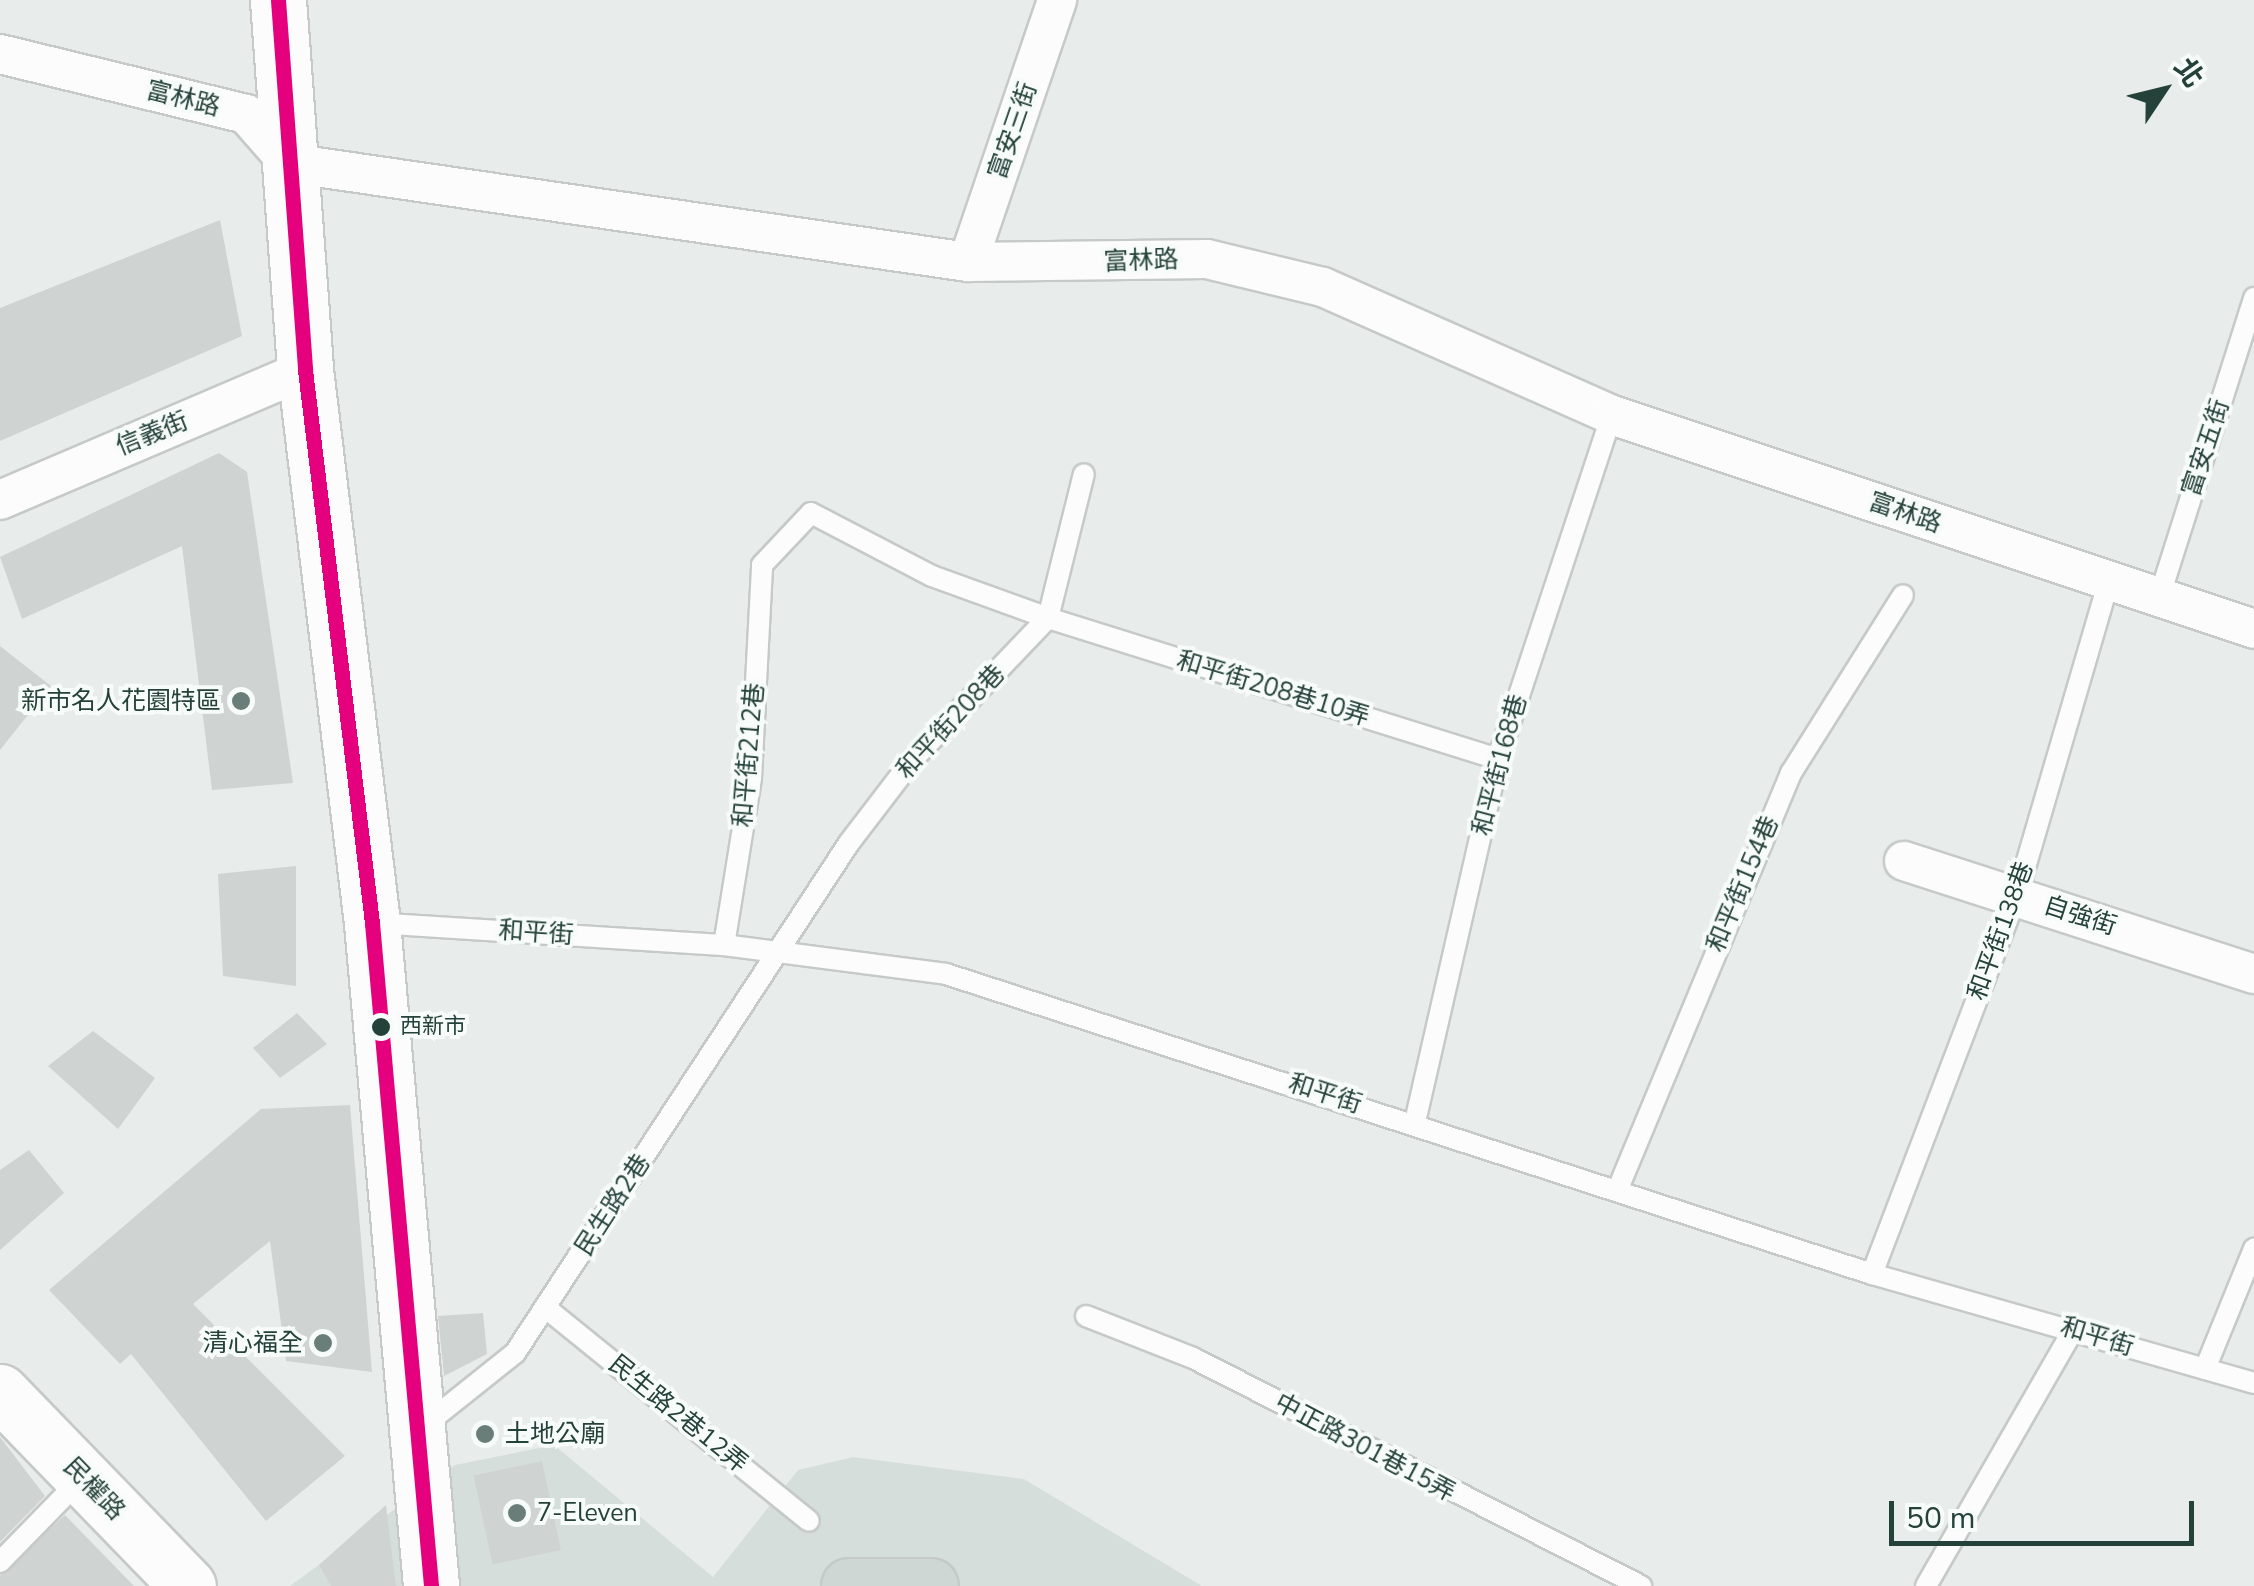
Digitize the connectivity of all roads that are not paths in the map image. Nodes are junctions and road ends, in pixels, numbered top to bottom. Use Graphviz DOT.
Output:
graph roads {
  1 [pos="278,0"];
  2 [pos="1057,0"];
  3 [pos="0,54"];
  4 [pos="289,164"];
  5 [pos="968,262"];
  6 [pos="2254,298"];
  7 [pos="305,370"];
  8 [pos="1612,415"];
  9 [pos="1084,474"];
  10 [pos="0,500"];
  11 [pos="762,565"];
  12 [pos="2109,581"];
  13 [pos="1903,595"];
  14 [pos="2159,598"];
  15 [pos="1048,618"];
  16 [pos="2254,629"];
  17 [pos="1498,759"];
  18 [pos="1904,862"];
  19 [pos="2017,895"];
  20 [pos="372,923"];
  21 [pos="724,945"];
  22 [pos="775,952"];
  23 [pos="2254,974"];
  24 [pos="1415,1122"];
  25 [pos="1617,1191"];
  26 [pos="2254,1249"];
  27 [pos="1872,1274"];
  28 [pos="546,1308"];
  29 [pos="1086,1316"];
  30 [pos="2074,1329"];
  31 [pos="2205,1369"];
  32 [pos="2254,1383"];
  33 [pos="0,1392"];
  34 [pos="419,1430"];
  35 [pos="82,1478"];
  36 [pos="809,1521"];
  37 [pos="0,1562"];
  38 [pos="188,1586"];
  39 [pos="431,1586"];
  40 [pos="849,1586"];
  41 [pos="930,1586"];
  42 [pos="1641,1586"];
  43 [pos="1926,1586"];
  1 -- 4 [label="street"];
  2 -- 5 [label="street, 富安三街"];
  3 -- 4 [label="street, 富林路"];
  4 -- 5 [label="street, 富林路"];
  4 -- 7 [label="street"];
  5 -- 8 [label="street, 富林路"];
  6 -- 14 [label="lane, 富安五街"];
  7 -- 10 [label="street, 信義街"];
  7 -- 20 [label="street"];
  8 -- 12 [label="street, 富林路"];
  8 -- 17 [label="lane, 和平街168巷"];
  9 -- 15 [label="lane, 和平街208巷"];
  11 -- 15 [label="lane, 和平街208巷10弄"];
  11 -- 21 [label="lane, 和平街212巷"];
  12 -- 14 [label="street, 富林路"];
  12 -- 19 [label="lane, 和平街138巷"];
  13 -- 25 [label="lane, 和平街154巷"];
  14 -- 16 [label="street, 富林路"];
  15 -- 17 [label="lane, 和平街208巷10弄"];
  15 -- 22 [label="lane, 和平街208巷"];
  17 -- 24 [label="lane, 和平街168巷"];
  18 -- 19 [label="street, 自強街"];
  19 -- 23 [label="street, 自強街"];
  19 -- 27 [label="lane, 和平街138巷"];
  20 -- 21 [label="lane, 和平街"];
  20 -- 34 [label="street"];
  21 -- 22 [label="lane, 和平街"];
  22 -- 24 [label="lane, 和平街"];
  22 -- 28 [label="lane, 民生路2巷"];
  24 -- 25 [label="lane, 和平街"];
  25 -- 27 [label="lane, 和平街"];
  26 -- 31 [label="lane"];
  27 -- 30 [label="lane, 和平街"];
  28 -- 34 [label="lane, 民生路2巷"];
  28 -- 36 [label="lane, 民生路2巷12弄"];
  29 -- 42 [label="lane, 中正路301巷15弄"];
  30 -- 31 [label="lane, 和平街"];
  30 -- 43 [label="lane"];
  31 -- 32 [label="lane, 和平街"];
  33 -- 35 [label="street, 民權路"];
  34 -- 39 [label="street"];
  35 -- 37 [label="lane"];
  35 -- 38 [label="street, 民權路"];
  40 -- 41 [label="main road"];
}
